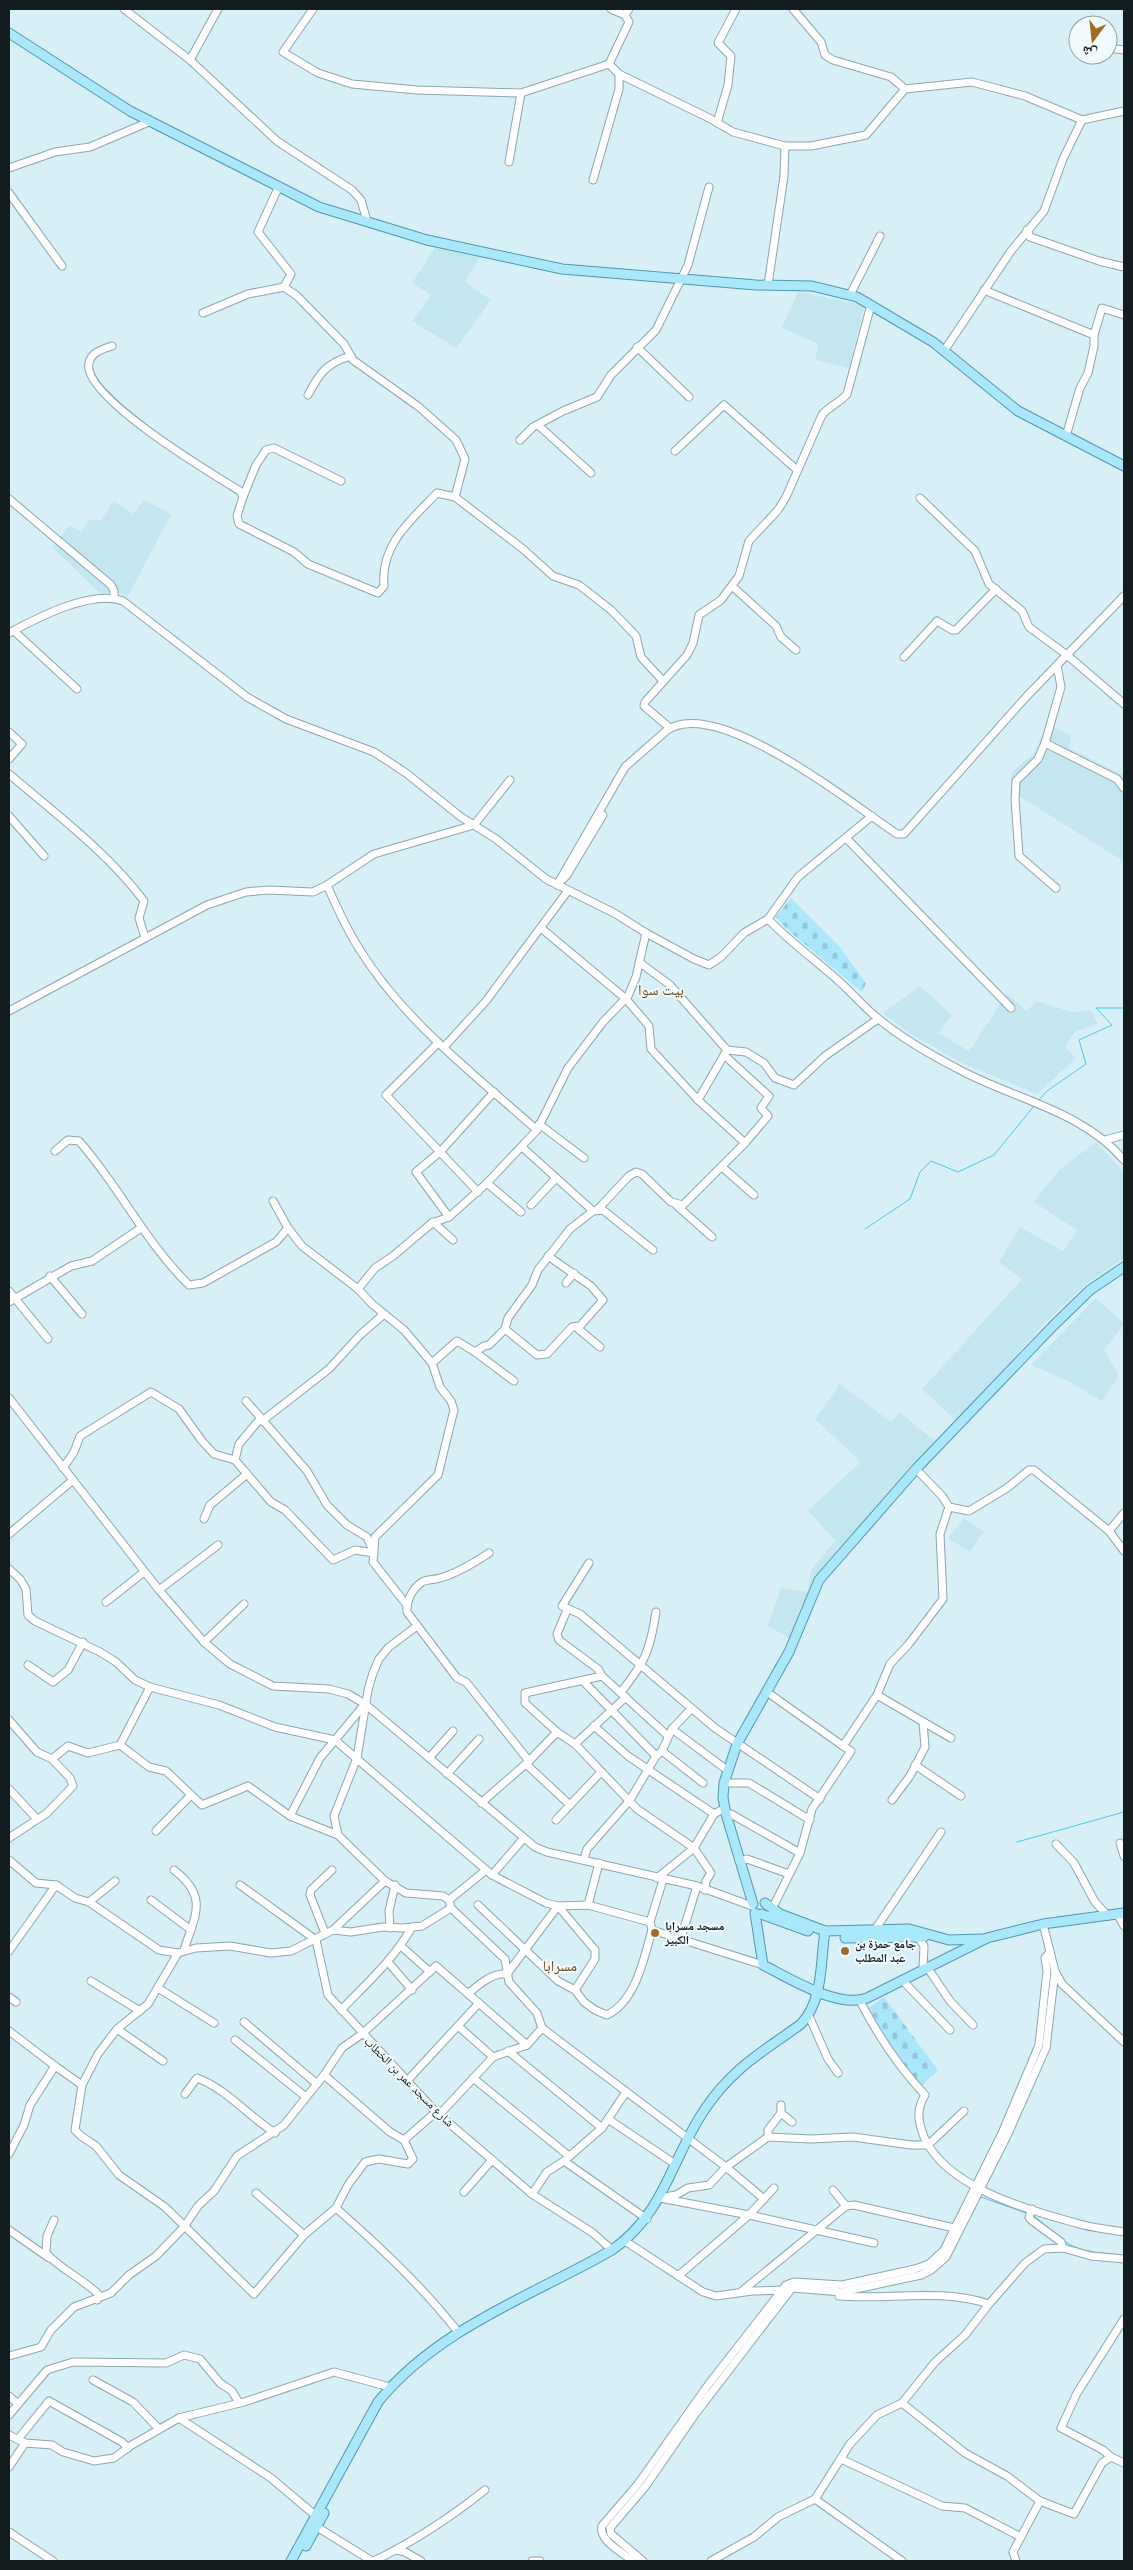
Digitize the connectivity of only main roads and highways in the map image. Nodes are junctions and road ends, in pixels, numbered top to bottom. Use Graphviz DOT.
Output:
graph roads {
  1 [pos="9,33"];
  2 [pos="1124,466"];
  3 [pos="1124,1267"];
  4 [pos="755,1909"];
  5 [pos="1116,1914"];
  6 [pos="824,1934"];
  7 [pos="934,1937"];
  8 [pos="987,1938"];
  9 [pos="818,1992"];
  10 [pos="578,2270"];
  11 [pos="291,2561"];
  12 [pos="297,2561"];
  1 -- 2 [label="main road"];
  3 -- 4 [label="main road"];
  4 -- 6 [label="main road"];
  4 -- 6 [label="main road"];
  4 -- 9 [label="main road"];
  5 -- 8 [label="main road"];
  6 -- 7 [label="main road"];
  6 -- 7 [label="main road"];
  6 -- 9 [label="main road"];
  7 -- 8 [label="main road"];
  8 -- 9 [label="main road"];
  9 -- 10 [label="main road"];
  10 -- 11 [label="main road"];
  10 -- 12 [label="main road"];
}
